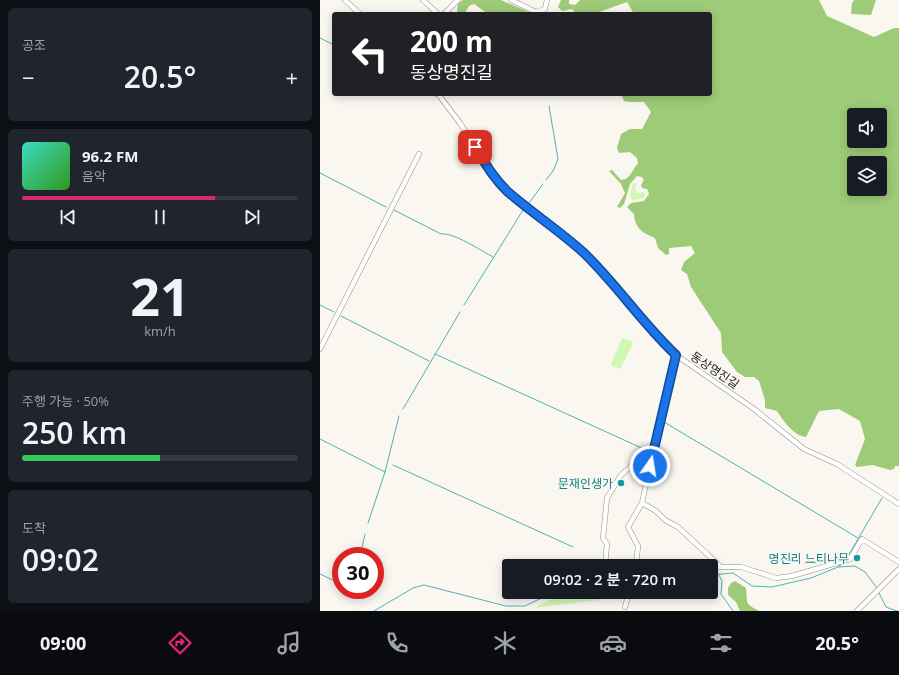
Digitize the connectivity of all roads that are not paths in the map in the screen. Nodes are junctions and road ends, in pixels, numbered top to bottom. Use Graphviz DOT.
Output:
graph roads {
  1 [pos="345,0"];
  2 [pos="423,0"];
  3 [pos="458,0"];
  4 [pos="513,0"];
  5 [pos="547,0"];
  6 [pos="358,12"];
  7 [pos="436,12"];
  8 [pos="446,12"];
  9 [pos="440,96"];
  10 [pos="419,154"];
  11 [pos="320,349"];
  12 [pos="676,355"];
  13 [pos="653,451"];
  14 [pos="642,503"];
  15 [pos="899,504"];
  16 [pos="606,559"];
  17 [pos="637,559"];
  18 [pos="899,562"];
  19 [pos="720,566"];
  20 [pos="899,569"];
  21 [pos="627,599"];
  22 [pos="625,607"];
  23 [pos="857,611"];
  1 -- 6 [label="street"];
  2 -- 7 [label="street"];
  3 -- 8 [label="street"];
  4 -- 5 [label="street"];
  9 -- 12 [label="street, 동상명진길"];
  10 -- 11 [label="street"];
  12 -- 13 [label="street"];
  12 -- 15 [label="street, 동상명진길"];
  13 -- 14 [label="street"];
  13 -- 16 [label="street"];
  14 -- 17 [label="street"];
  14 -- 19 [label="street"];
  18 -- 19 [label="street"];
  20 -- 23 [label="street"];
  21 -- 22 [label="street"];
}
